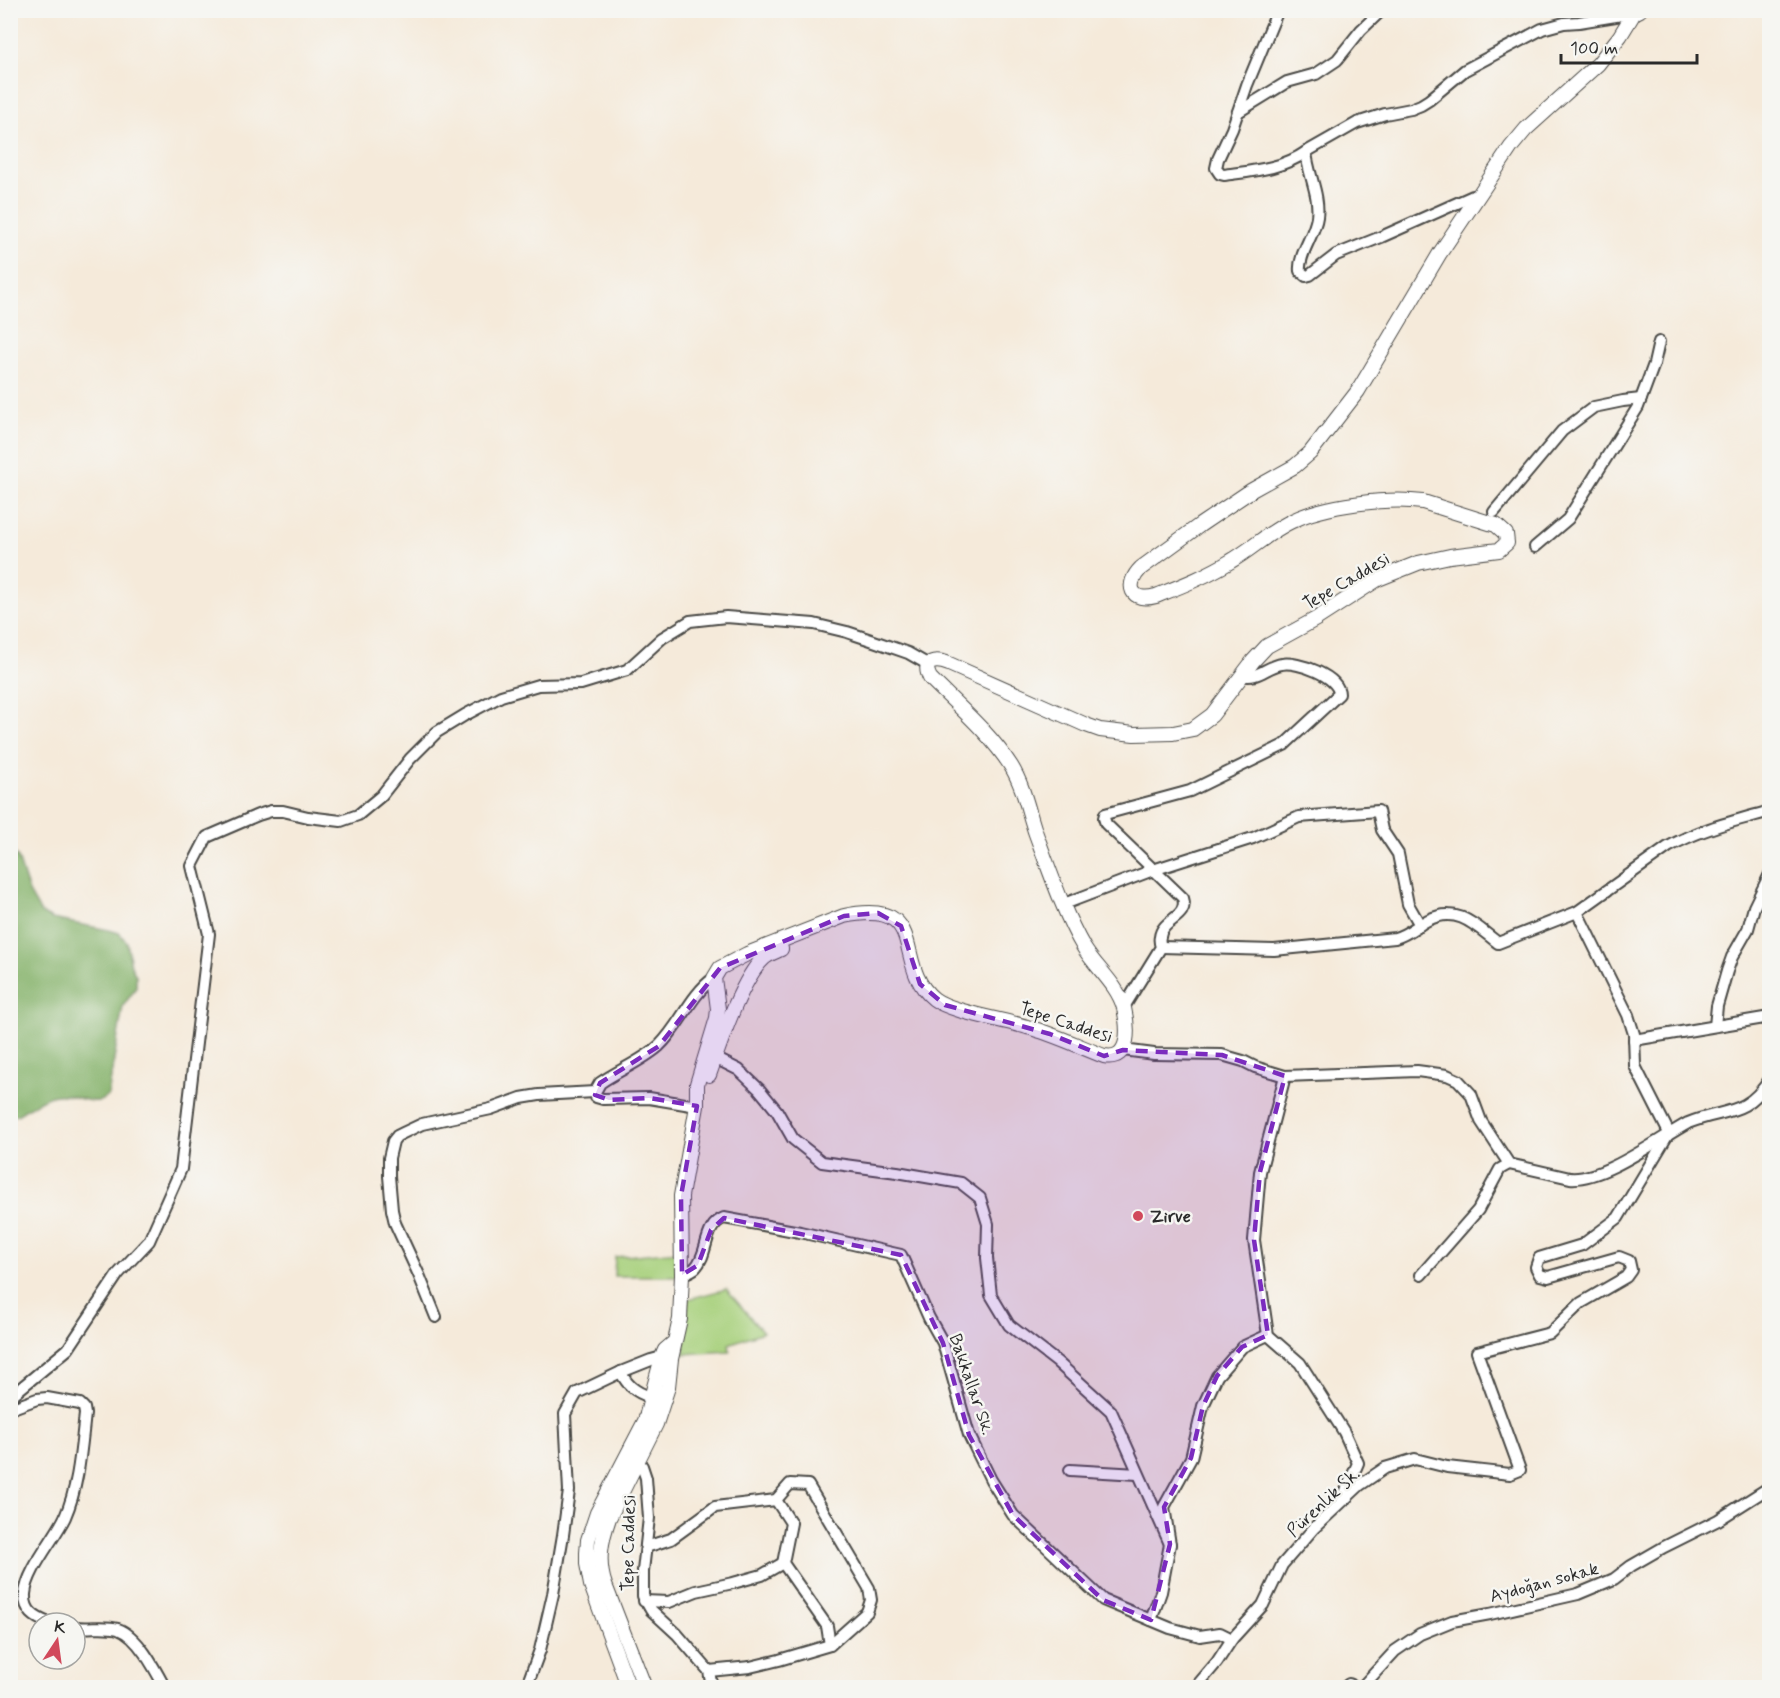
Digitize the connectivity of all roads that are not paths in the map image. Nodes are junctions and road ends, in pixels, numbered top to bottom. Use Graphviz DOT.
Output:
graph roads {
  1 [pos="1278,10"];
  2 [pos="1382,10"];
  3 [pos="1636,11"];
  4 [pos="1238,112"];
  5 [pos="1306,152"];
  6 [pos="1478,196"];
  7 [pos="1659,342"];
  8 [pos="1641,399"];
  9 [pos="1494,512"];
  10 [pos="1535,547"];
  11 [pos="929,664"];
  12 [pos="1242,675"];
  13 [pos="1770,811"];
  14 [pos="1153,870"];
  15 [pos="1770,874"];
  16 [pos="1064,904"];
  17 [pos="1577,912"];
  18 [pos="869,914"];
  19 [pos="1420,925"];
  20 [pos="1161,947"];
  21 [pos="730,962"];
  22 [pos="715,983"];
  23 [pos="745,986"];
  24 [pos="1124,1007"];
  25 [pos="1770,1017"];
  26 [pos="1715,1026"];
  27 [pos="1634,1040"];
  28 [pos="1123,1050"];
  29 [pos="715,1058"];
  30 [pos="1285,1076"];
  31 [pos="1770,1079"];
  32 [pos="595,1092"];
  33 [pos="697,1106"];
  34 [pos="1669,1133"];
  35 [pos="1509,1164"];
  36 [pos="682,1275"];
  37 [pos="1421,1275"];
  38 [pos="436,1317"];
  39 [pos="1268,1335"];
  40 [pos="667,1358"];
  41 [pos="621,1372"];
  42 [pos="10,1397"];
  43 [pos="658,1398"];
  44 [pos="10,1409"];
  45 [pos="632,1457"];
  46 [pos="1070,1470"];
  47 [pos="1138,1474"];
  48 [pos="1770,1487"];
  49 [pos="777,1500"];
  50 [pos="1339,1505"];
  51 [pos="1170,1544"];
  52 [pos="646,1547"];
  53 [pos="783,1563"];
  54 [pos="644,1601"];
  55 [pos="29,1611"];
  56 [pos="1152,1620"];
  57 [pos="87,1627"];
  58 [pos="1232,1639"];
  59 [pos="830,1645"];
  60 [pos="709,1671"];
  61 [pos="165,1688"];
  62 [pos="526,1688"];
  63 [pos="629,1688"];
  64 [pos="645,1688"];
  65 [pos="712,1688"];
  66 [pos="1195,1688"];
  67 [pos="1344,1688"];
  68 [pos="1360,1688"];
  1 -- 4 [label="street"];
  2 -- 4 [label="street"];
  3 -- 5 [label="street"];
  3 -- 6 [label="street, Tepe Caddesi"];
  4 -- 5 [label="street"];
  5 -- 6 [label="street"];
  6 -- 12 [label="street, Tepe Caddesi"];
  7 -- 8 [label="street"];
  8 -- 9 [label="street"];
  8 -- 10 [label="street"];
  11 -- 12 [label="street, Tepe Caddesi"];
  11 -- 16 [label="street, Tepe Caddesi"];
  11 -- 42 [label="street"];
  12 -- 14 [label="street"];
  13 -- 17 [label="street"];
  14 -- 16 [label="street"];
  14 -- 19 [label="street"];
  14 -- 20 [label="street"];
  15 -- 26 [label="street"];
  16 -- 24 [label="street, Tepe Caddesi"];
  17 -- 19 [label="street"];
  17 -- 27 [label="street"];
  18 -- 21 [label="street, Tepe Caddesi"];
  18 -- 23 [label="street"];
  18 -- 28 [label="street, Tepe Caddesi"];
  19 -- 20 [label="street"];
  20 -- 24 [label="street"];
  21 -- 22 [label="street, Tepe Caddesi"];
  21 -- 23 [label="street"];
  22 -- 23 [label="street"];
  22 -- 32 [label="street"];
  22 -- 33 [label="street"];
  23 -- 29 [label="street"];
  24 -- 28 [label="street, Tepe Caddesi"];
  25 -- 26 [label="street"];
  26 -- 27 [label="street"];
  27 -- 34 [label="street"];
  28 -- 30 [label="street"];
  29 -- 33 [label="street"];
  29 -- 47 [label="street"];
  30 -- 35 [label="street"];
  30 -- 39 [label="street"];
  31 -- 34 [label="street"];
  32 -- 33 [label="street"];
  32 -- 38 [label="street"];
  33 -- 36 [label="street"];
  34 -- 35 [label="street"];
  34 -- 50 [label="street, Pürenlik Sk."];
  35 -- 37 [label="street"];
  36 -- 40 [label="street"];
  36 -- 56 [label="street, Bakkallar Sk."];
  39 -- 50 [label="street"];
  39 -- 51 [label="street"];
  40 -- 41 [label="street"];
  40 -- 43 [label="street"];
  41 -- 43 [label="street"];
  41 -- 62 [label="street"];
  43 -- 45 [label="street"];
  44 -- 55 [label="street"];
  45 -- 52 [label="street, Tepe Caddesi"];
  45 -- 63 [label="street"];
  45 -- 64 [label="street"];
  46 -- 47 [label="street"];
  47 -- 51 [label="street"];
  48 -- 68 [label="street, Aydoğan sokak"];
  49 -- 52 [label="street"];
  49 -- 53 [label="street"];
  49 -- 59 [label="street"];
  50 -- 58 [label="street, Pürenlik Sk."];
  51 -- 56 [label="street"];
  52 -- 54 [label="street, Tepe Caddesi"];
  53 -- 54 [label="street"];
  53 -- 59 [label="street"];
  54 -- 60 [label="street, Tepe Caddesi"];
  56 -- 58 [label="street, Bakkallar Sk."];
  57 -- 61 [label="street"];
  58 -- 66 [label="street, Pürenlik Sk."];
  59 -- 60 [label="street"];
  60 -- 65 [label="street"];
  67 -- 68 [label="street"];
}
